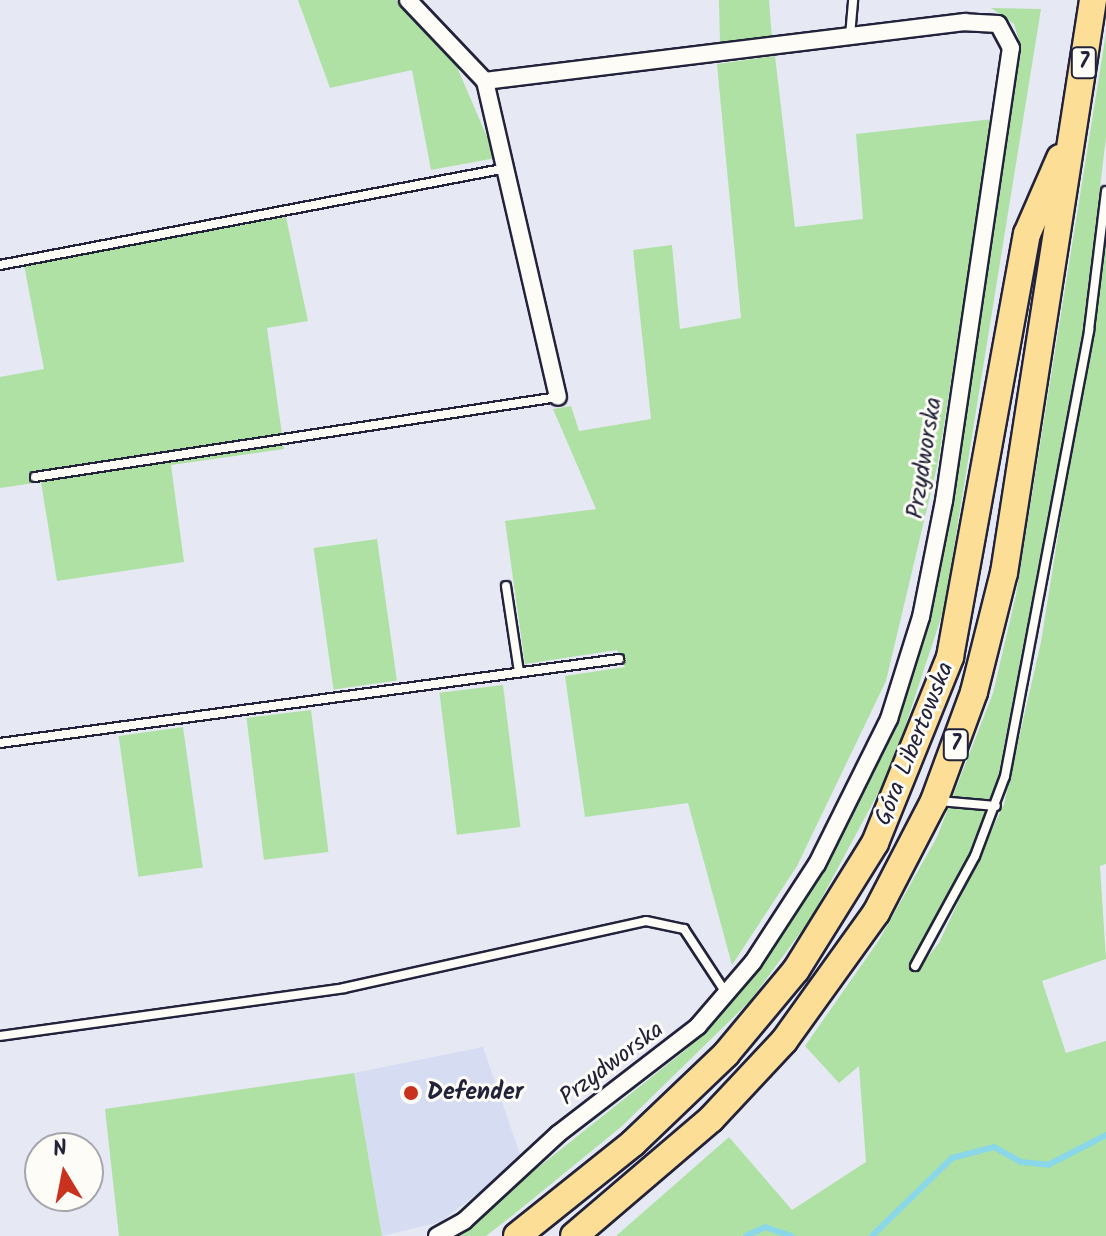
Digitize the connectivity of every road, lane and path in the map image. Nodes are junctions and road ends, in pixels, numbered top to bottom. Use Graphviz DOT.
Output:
graph roads {
  1 [pos="408,0"];
  2 [pos="853,0"];
  3 [pos="1093,0"];
  4 [pos="850,36"];
  5 [pos="485,81"];
  6 [pos="1074,125"];
  7 [pos="508,167"];
  8 [pos="1106,191"];
  9 [pos="0,265"];
  10 [pos="558,397"];
  11 [pos="35,477"];
  12 [pos="506,586"];
  13 [pos="619,659"];
  14 [pos="519,672"];
  15 [pos="0,743"];
  16 [pos="934,801"];
  17 [pos="996,806"];
  18 [pos="915,966"];
  19 [pos="726,993"];
  20 [pos="0,1036"];
  21 [pos="437,1236"];
  22 [pos="517,1236"];
  23 [pos="574,1236"];
  1 -- 5 [label="street"];
  2 -- 4 [label="lane"];
  3 -- 6 [label="highway, Góra Libertowska / 7"];
  4 -- 5 [label="street, Przydworska"];
  4 -- 19 [label="street, Przydworska"];
  5 -- 7 [label="street"];
  6 -- 16 [label="highway, Góra Libertowska / 7"];
  6 -- 22 [label="highway, Góra Libertowska / 7"];
  7 -- 9 [label="lane"];
  7 -- 10 [label="street"];
  8 -- 17 [label="lane"];
  10 -- 11 [label="lane"];
  12 -- 14 [label="lane"];
  13 -- 14 [label="lane"];
  14 -- 15 [label="lane"];
  16 -- 17 [label="lane"];
  16 -- 23 [label="highway, Góra Libertowska / 7"];
  17 -- 18 [label="lane"];
  19 -- 20 [label="lane"];
  19 -- 21 [label="street, Przydworska"];
}
